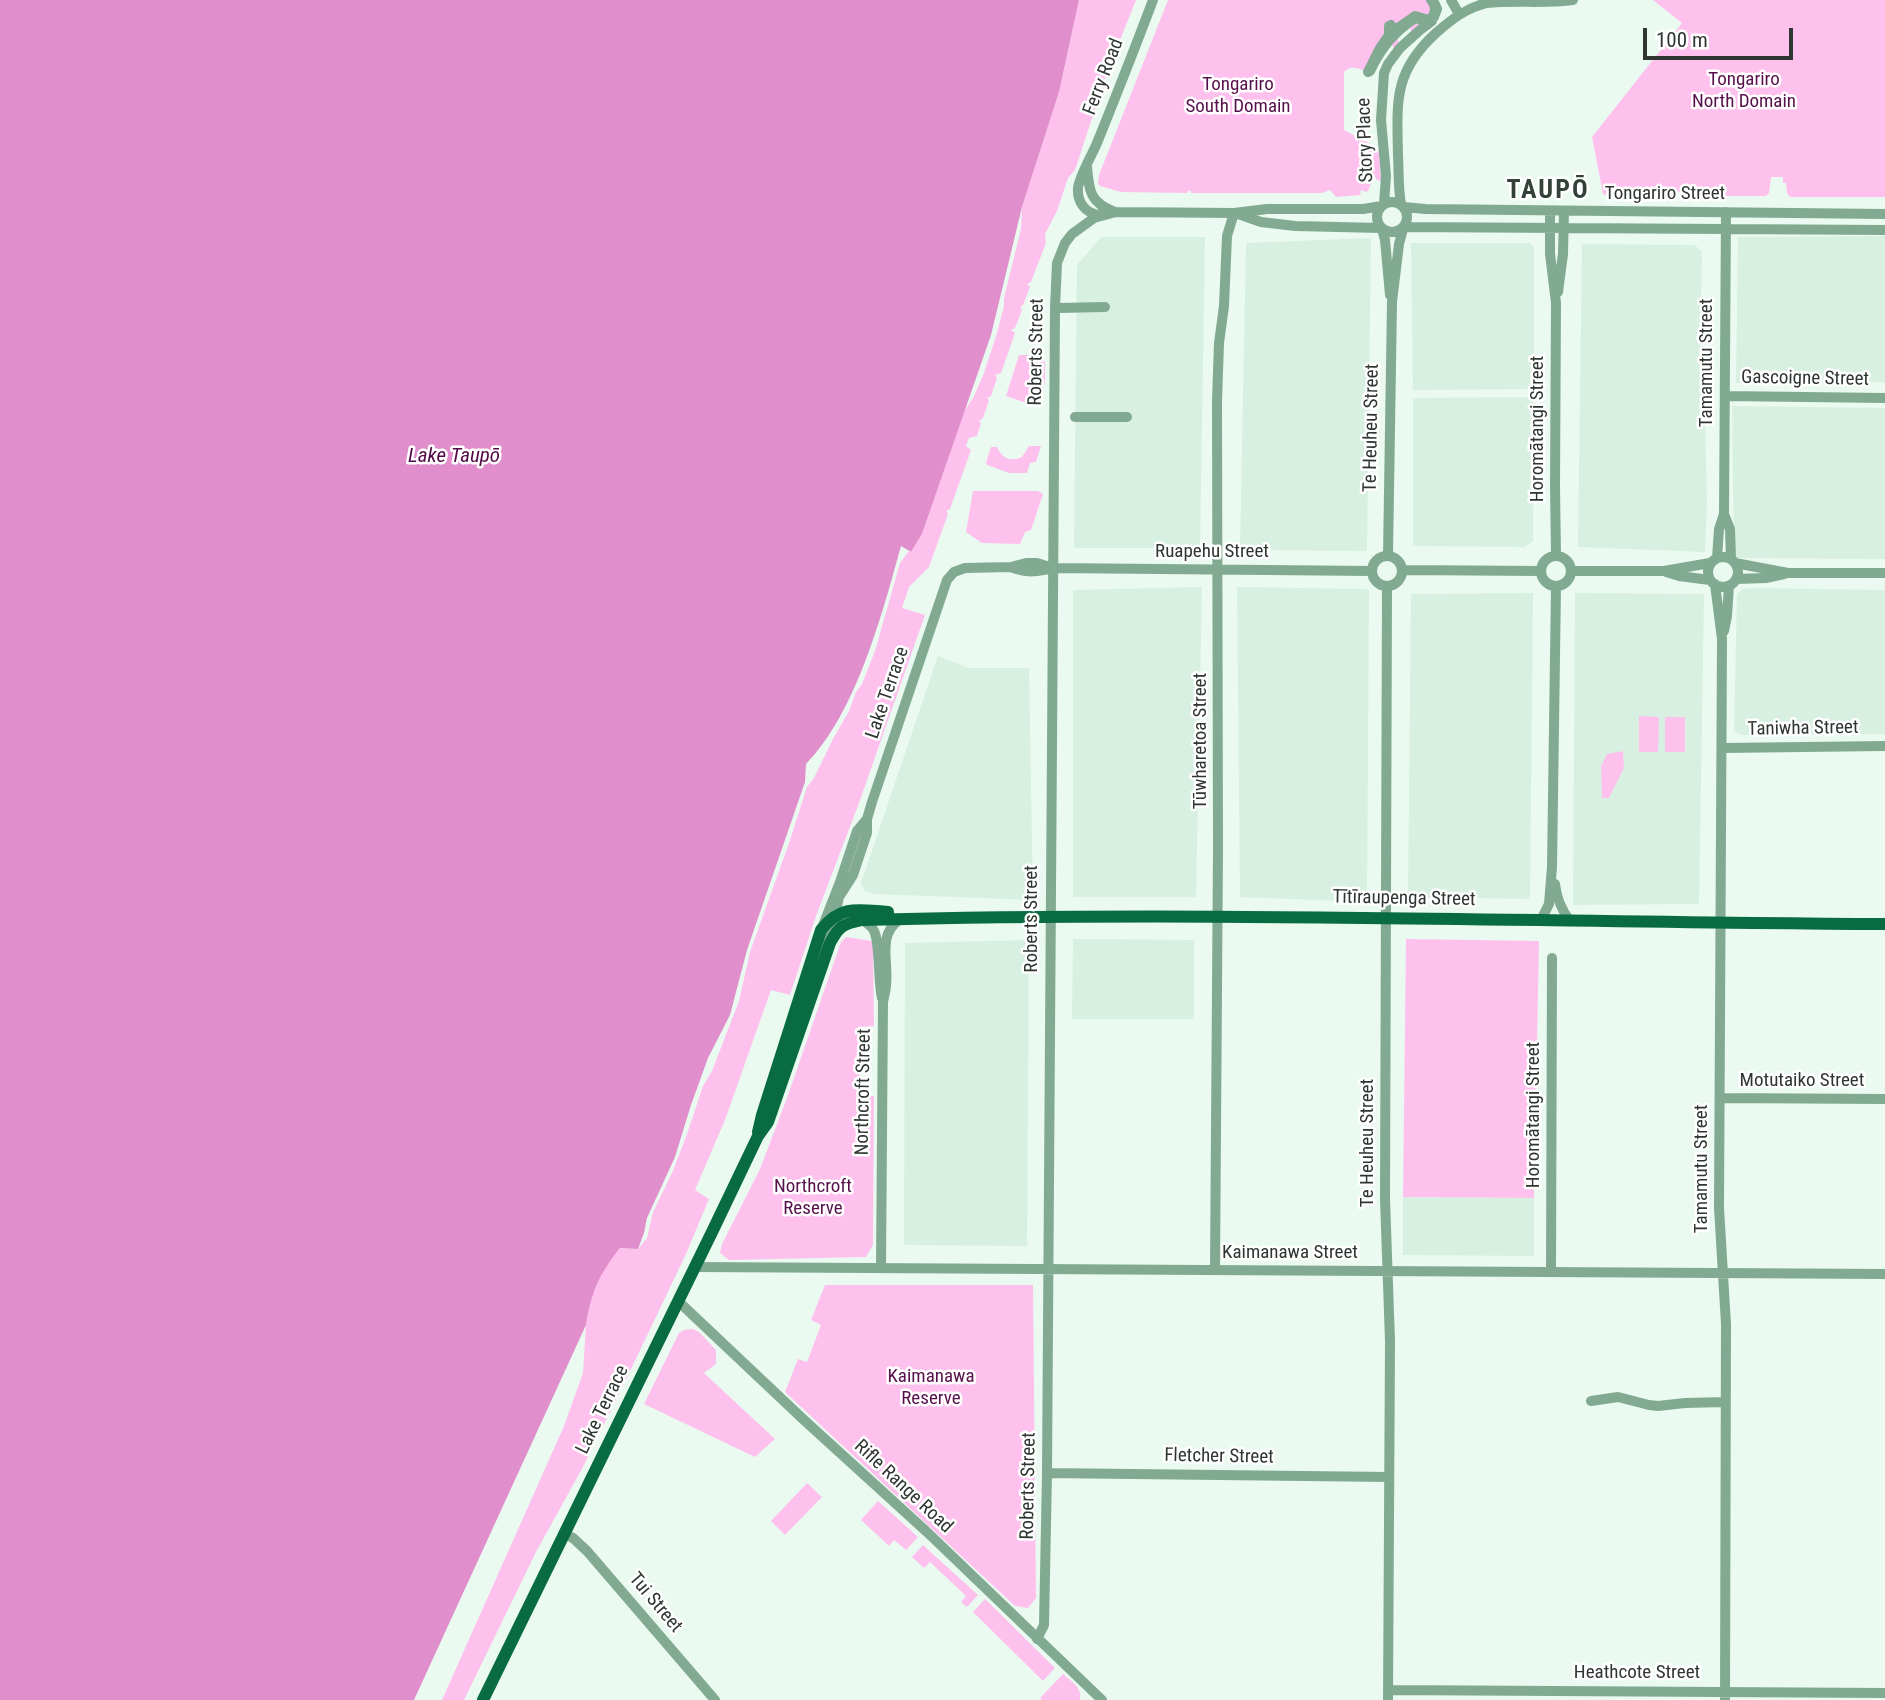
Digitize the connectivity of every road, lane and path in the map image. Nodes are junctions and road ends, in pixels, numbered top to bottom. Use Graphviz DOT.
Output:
graph roads {
  1 [pos="1153,0"];
  2 [pos="1434,0"];
  3 [pos="1451,0"];
  4 [pos="1573,0"];
  5 [pos="1460,14"];
  6 [pos="1444,19"];
  7 [pos="1087,166"];
  8 [pos="1383,205"];
  9 [pos="1402,206"];
  10 [pos="1550,211"];
  11 [pos="1564,211"];
  12 [pos="1116,212"];
  13 [pos="1726,212"];
  14 [pos="1234,213"];
  15 [pos="1885,214"];
  16 [pos="1098,215"];
  17 [pos="1404,228"];
  18 [pos="1550,228"];
  19 [pos="1564,228"];
  20 [pos="1382,229"];
  21 [pos="1726,229"];
  22 [pos="1885,230"];
  23 [pos="1392,302"];
  24 [pos="1556,303"];
  25 [pos="1105,307"];
  26 [pos="1058,308"];
  27 [pos="1725,396"];
  28 [pos="1885,398"];
  29 [pos="1075,417"];
  30 [pos="1127,417"];
  31 [pos="1724,514"];
  32 [pos="1388,555"];
  33 [pos="1556,556"];
  34 [pos="1714,560"];
  35 [pos="1733,561"];
  36 [pos="1053,568"];
  37 [pos="1218,569"];
  38 [pos="1403,570"];
  39 [pos="1372,571"];
  40 [pos="1540,571"];
  41 [pos="1572,571"];
  42 [pos="1664,571"];
  43 [pos="1788,573"];
  44 [pos="1885,573"];
  45 [pos="947,580"];
  46 [pos="1712,582"];
  47 [pos="1733,582"];
  48 [pos="1387,586"];
  49 [pos="1556,586"];
  50 [pos="1722,639"];
  51 [pos="1885,746"];
  52 [pos="1721,748"];
  53 [pos="867,819"];
  54 [pos="1552,867"];
  55 [pos="848,885"];
  56 [pos="836,915"];
  57 [pos="864,915"];
  58 [pos="1050,917"];
  59 [pos="1217,917"];
  60 [pos="923,918"];
  61 [pos="1384,918"];
  62 [pos="899,920"];
  63 [pos="1541,920"];
  64 [pos="1570,921"];
  65 [pos="1720,923"];
  66 [pos="1885,924"];
  67 [pos="821,930"];
  68 [pos="1552,958"];
  69 [pos="883,1002"];
  70 [pos="806,1016"];
  71 [pos="1720,1098"];
  72 [pos="1885,1098"];
  73 [pos="758,1136"];
  74 [pos="696,1267"];
  75 [pos="881,1267"];
  76 [pos="1048,1268"];
  77 [pos="1215,1270"];
  78 [pos="1388,1272"];
  79 [pos="1551,1272"];
  80 [pos="1723,1273"];
  81 [pos="1885,1274"];
  82 [pos="678,1301"];
  83 [pos="1591,1401"];
  84 [pos="1726,1402"];
  85 [pos="1047,1473"];
  86 [pos="1390,1477"];
  87 [pos="565,1534"];
  88 [pos="1037,1639"];
  89 [pos="1885,1693"];
  90 [pos="1388,1695"];
  91 [pos="1559,1695"];
  92 [pos="1725,1696"];
  93 [pos="1099,1699"];
  94 [pos="484,1700"];
  95 [pos="715,1700"];
  1 -- 7 [label="street, Ferry Road"];
  2 -- 2 [label="street"];
  2 -- 6 [label="street"];
  3 -- 5 [label="street"];
  4 -- 5 [label="street, Story Place"];
  5 -- 6 [label="street, Story Place"];
  6 -- 8 [label="street, Story Place"];
  6 -- 9 [label="street, Story Place"];
  7 -- 12 [label="street"];
  7 -- 16 [label="street, Ferry Road"];
  8 -- 9 [label="street"];
  8 -- 14 [label="street"];
  8 -- 20 [label="street"];
  9 -- 10 [label="street, Tongariro Street"];
  9 -- 17 [label="street"];
  10 -- 11 [label="street, Tongariro Street"];
  10 -- 18 [label="street, Horomātangi Street"];
  11 -- 13 [label="street, Tongariro Street"];
  11 -- 19 [label="street, Horomātangi Street"];
  12 -- 14 [label="street"];
  12 -- 16 [label="street"];
  13 -- 15 [label="street, Tongariro Street"];
  13 -- 21 [label="street, Tamamutu Street"];
  14 -- 20 [label="street"];
  14 -- 37 [label="street, Tūwharetoa Street"];
  16 -- 36 [label="street, Roberts Street"];
  17 -- 18 [label="street, Tongariro Street"];
  17 -- 20 [label="street"];
  17 -- 23 [label="street, Te Heuheu Street"];
  18 -- 19 [label="street, Tongariro Street"];
  18 -- 24 [label="street, Horomātangi Street"];
  19 -- 21 [label="street, Tongariro Street"];
  19 -- 24 [label="street, Horomātangi Street"];
  20 -- 23 [label="street, Te Heuheu Street"];
  21 -- 22 [label="street, Tongariro Street"];
  21 -- 27 [label="street, Tamamutu Street"];
  23 -- 32 [label="street, Te Heuheu Street"];
  24 -- 33 [label="street, Horomātangi Street"];
  25 -- 26 [label="street"];
  27 -- 28 [label="street, Gascoigne Street"];
  27 -- 31 [label="street, Tamamutu Street"];
  29 -- 30 [label="street"];
  31 -- 34 [label="street, Tamamutu Street"];
  31 -- 35 [label="street, Tamamutu Street"];
  32 -- 38 [label="street"];
  32 -- 39 [label="street"];
  33 -- 40 [label="street"];
  33 -- 41 [label="street"];
  34 -- 35 [label="street"];
  34 -- 42 [label="street"];
  34 -- 46 [label="street"];
  35 -- 43 [label="street"];
  35 -- 47 [label="street"];
  36 -- 37 [label="street, Ruapehu Street"];
  36 -- 45 [label="street, Ruapehu Street"];
  36 -- 58 [label="street, Roberts Street"];
  37 -- 39 [label="street, Ruapehu Street"];
  37 -- 59 [label="street, Tūwharetoa Street"];
  38 -- 40 [label="street"];
  38 -- 48 [label="street"];
  39 -- 48 [label="street"];
  40 -- 49 [label="street"];
  41 -- 42 [label="street"];
  41 -- 49 [label="street"];
  42 -- 46 [label="street"];
  43 -- 44 [label="street"];
  43 -- 47 [label="street"];
  45 -- 53 [label="street, Lake Terrace"];
  46 -- 47 [label="street"];
  46 -- 50 [label="street, Tamamutu Street"];
  47 -- 50 [label="street, Tamamutu Street"];
  48 -- 61 [label="street, Te Heuheu Street"];
  49 -- 54 [label="street"];
  50 -- 52 [label="street, Tamamutu Street"];
  51 -- 52 [label="street, Taniwha Street"];
  52 -- 65 [label="street, Tamamutu Street"];
  53 -- 55 [label="street, Lake Terrace"];
  53 -- 67 [label="street, Lake Terrace"];
  54 -- 63 [label="street"];
  54 -- 64 [label="street"];
  55 -- 56 [label="street, Lake Terrace"];
  55 -- 57 [label="street"];
  56 -- 57 [label="main road, Tītīraupenga Street"];
  56 -- 67 [label="main road, Lake Terrace"];
  56 -- 70 [label="street, Lake Terrace"];
  57 -- 60 [label="main road, Tītīraupenga Street"];
  57 -- 62 [label="main road, Tītīraupenga Street"];
  57 -- 69 [label="street, Northcroft Street"];
  57 -- 70 [label="main road, Lake Terrace"];
  58 -- 59 [label="main road, Tītīraupenga Street"];
  58 -- 60 [label="main road, Tītīraupenga Street"];
  58 -- 76 [label="street, Roberts Street"];
  59 -- 61 [label="main road, Tītīraupenga Street"];
  59 -- 77 [label="street, Tūwharetoa Street"];
  60 -- 62 [label="main road, Tītīraupenga Street"];
  61 -- 63 [label="main road, Tītīraupenga Street"];
  61 -- 78 [label="street, Te Heuheu Street"];
  62 -- 69 [label="street, Northcroft Street"];
  63 -- 64 [label="main road, Tītīraupenga Street"];
  64 -- 65 [label="main road, Tītīraupenga Street"];
  65 -- 66 [label="main road, Tītīraupenga Street"];
  65 -- 71 [label="street, Tamamutu Street"];
  67 -- 73 [label="main road, Lake Terrace"];
  68 -- 79 [label="street, Horomātangi Street"];
  69 -- 75 [label="street, Northcroft Street"];
  70 -- 73 [label="main road, Lake Terrace"];
  71 -- 72 [label="street, Motutaiko Street"];
  71 -- 80 [label="street, Tamamutu Street"];
  73 -- 74 [label="main road, Lake Terrace"];
  74 -- 75 [label="street, Kaimanawa Street"];
  74 -- 82 [label="main road, Lake Terrace"];
  75 -- 76 [label="street, Kaimanawa Street"];
  76 -- 77 [label="street, Kaimanawa Street"];
  76 -- 85 [label="street, Roberts Street"];
  77 -- 78 [label="street, Kaimanawa Street"];
  78 -- 79 [label="street, Kaimanawa Street"];
  78 -- 86 [label="street, Te Heuheu Street"];
  79 -- 80 [label="street, Kaimanawa Street"];
  80 -- 81 [label="street, Kaimanawa Street"];
  80 -- 84 [label="street, Tamamutu Street"];
  82 -- 87 [label="main road, Lake Terrace"];
  82 -- 88 [label="street, Rifle Range Road"];
  83 -- 84 [label="street"];
  84 -- 92 [label="street, Tamamutu Street"];
  85 -- 86 [label="street, Fletcher Street"];
  85 -- 88 [label="street, Roberts Street"];
  86 -- 90 [label="street, Te Heuheu Street"];
  87 -- 94 [label="main road, Lake Terrace"];
  87 -- 95 [label="street, Tui Street"];
  88 -- 93 [label="street, Rifle Range Road"];
  89 -- 92 [label="street, Heathcote Street"];
  90 -- 91 [label="street, Heathcote Street"];
  91 -- 92 [label="street, Heathcote Street"];
}
